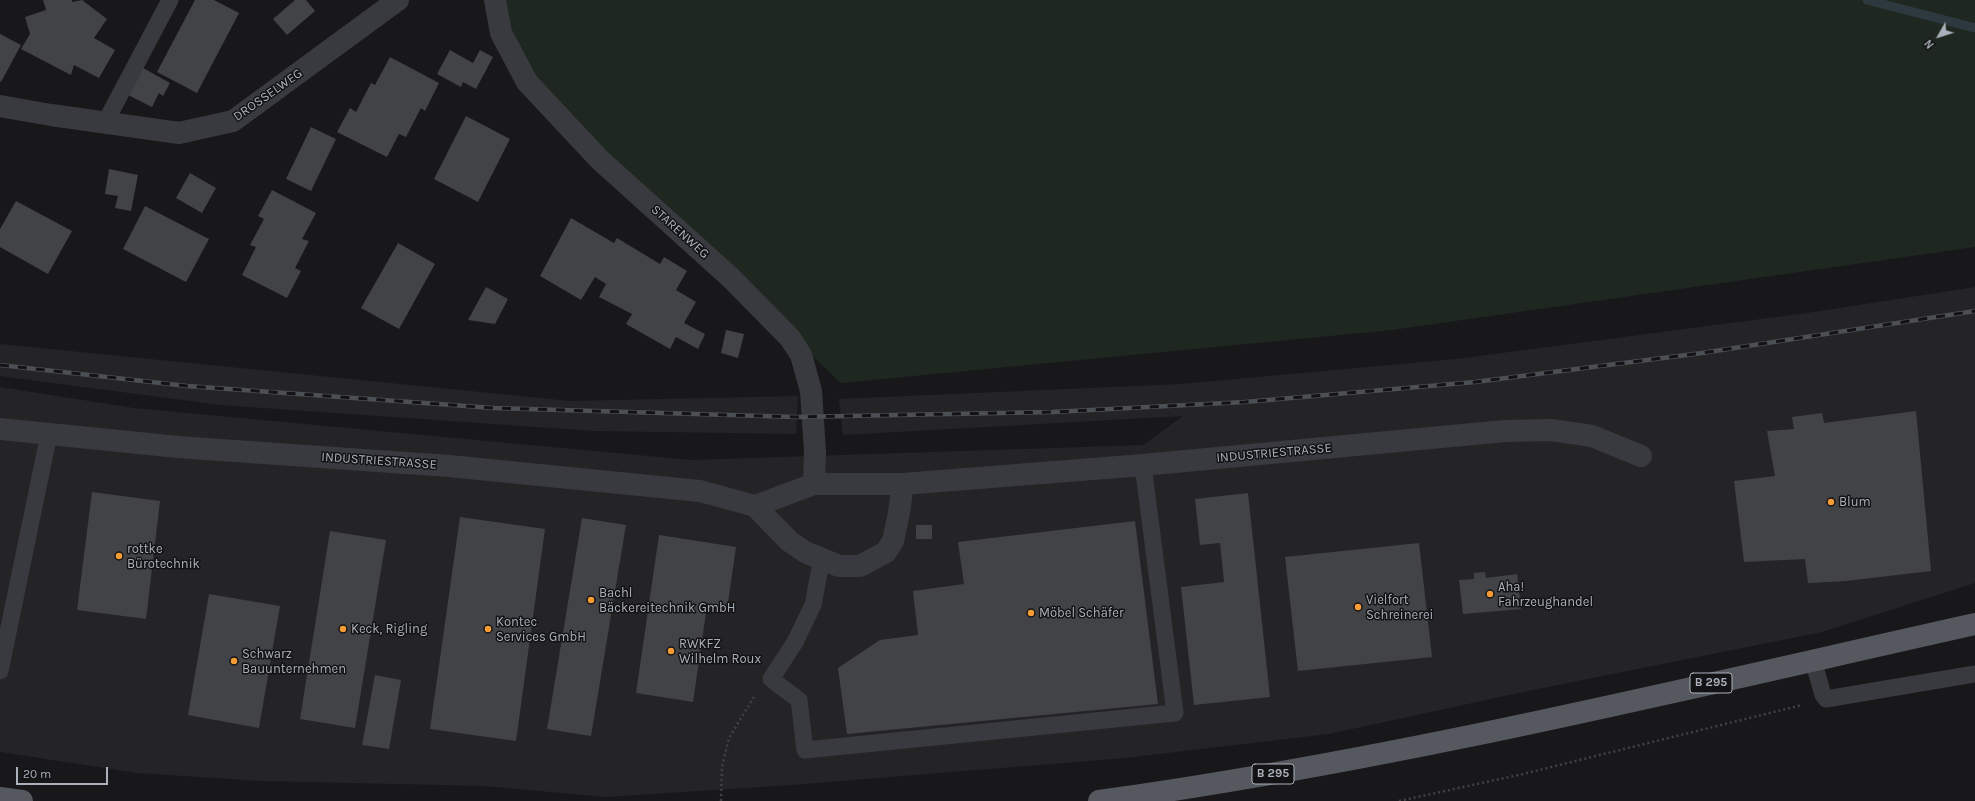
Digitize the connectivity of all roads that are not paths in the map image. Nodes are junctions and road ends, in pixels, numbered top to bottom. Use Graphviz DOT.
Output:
graph roads {
  1 [pos="170,0"];
  2 [pos="398,0"];
  3 [pos="495,0"];
  4 [pos="0,106"];
  5 [pos="105,123"];
  6 [pos="0,429"];
  7 [pos="49,434"];
  8 [pos="1642,456"];
  9 [pos="1143,465"];
  10 [pos="814,484"];
  11 [pos="903,484"];
  12 [pos="755,506"];
  13 [pos="822,558"];
  14 [pos="5,620"];
  15 [pos="1975,624"];
  16 [pos="1813,660"];
  17 [pos="0,671"];
  18 [pos="1975,674"];
  19 [pos="1099,801"];
  1 -- 5 [label="lane"];
  2 -- 5 [label="street, DROSSELWEG"];
  3 -- 10 [label="street, STARENWEG"];
  4 -- 5 [label="street, DROSSELWEG"];
  6 -- 7 [label="street, INDUSTRIESTRASSE"];
  7 -- 12 [label="street, INDUSTRIESTRASSE"];
  7 -- 14 [label="lane"];
  8 -- 9 [label="street, INDUSTRIESTRASSE"];
  9 -- 11 [label="street, INDUSTRIESTRASSE"];
  9 -- 13 [label="lane"];
  10 -- 11 [label="street, INDUSTRIESTRASSE"];
  10 -- 12 [label="street, INDUSTRIESTRASSE"];
  11 -- 13 [label="street"];
  12 -- 13 [label="street"];
  14 -- 17 [label="lane"];
  15 -- 16 [label="main road, B 295"];
  16 -- 18 [label="lane"];
  16 -- 19 [label="main road, B 295"];
}
